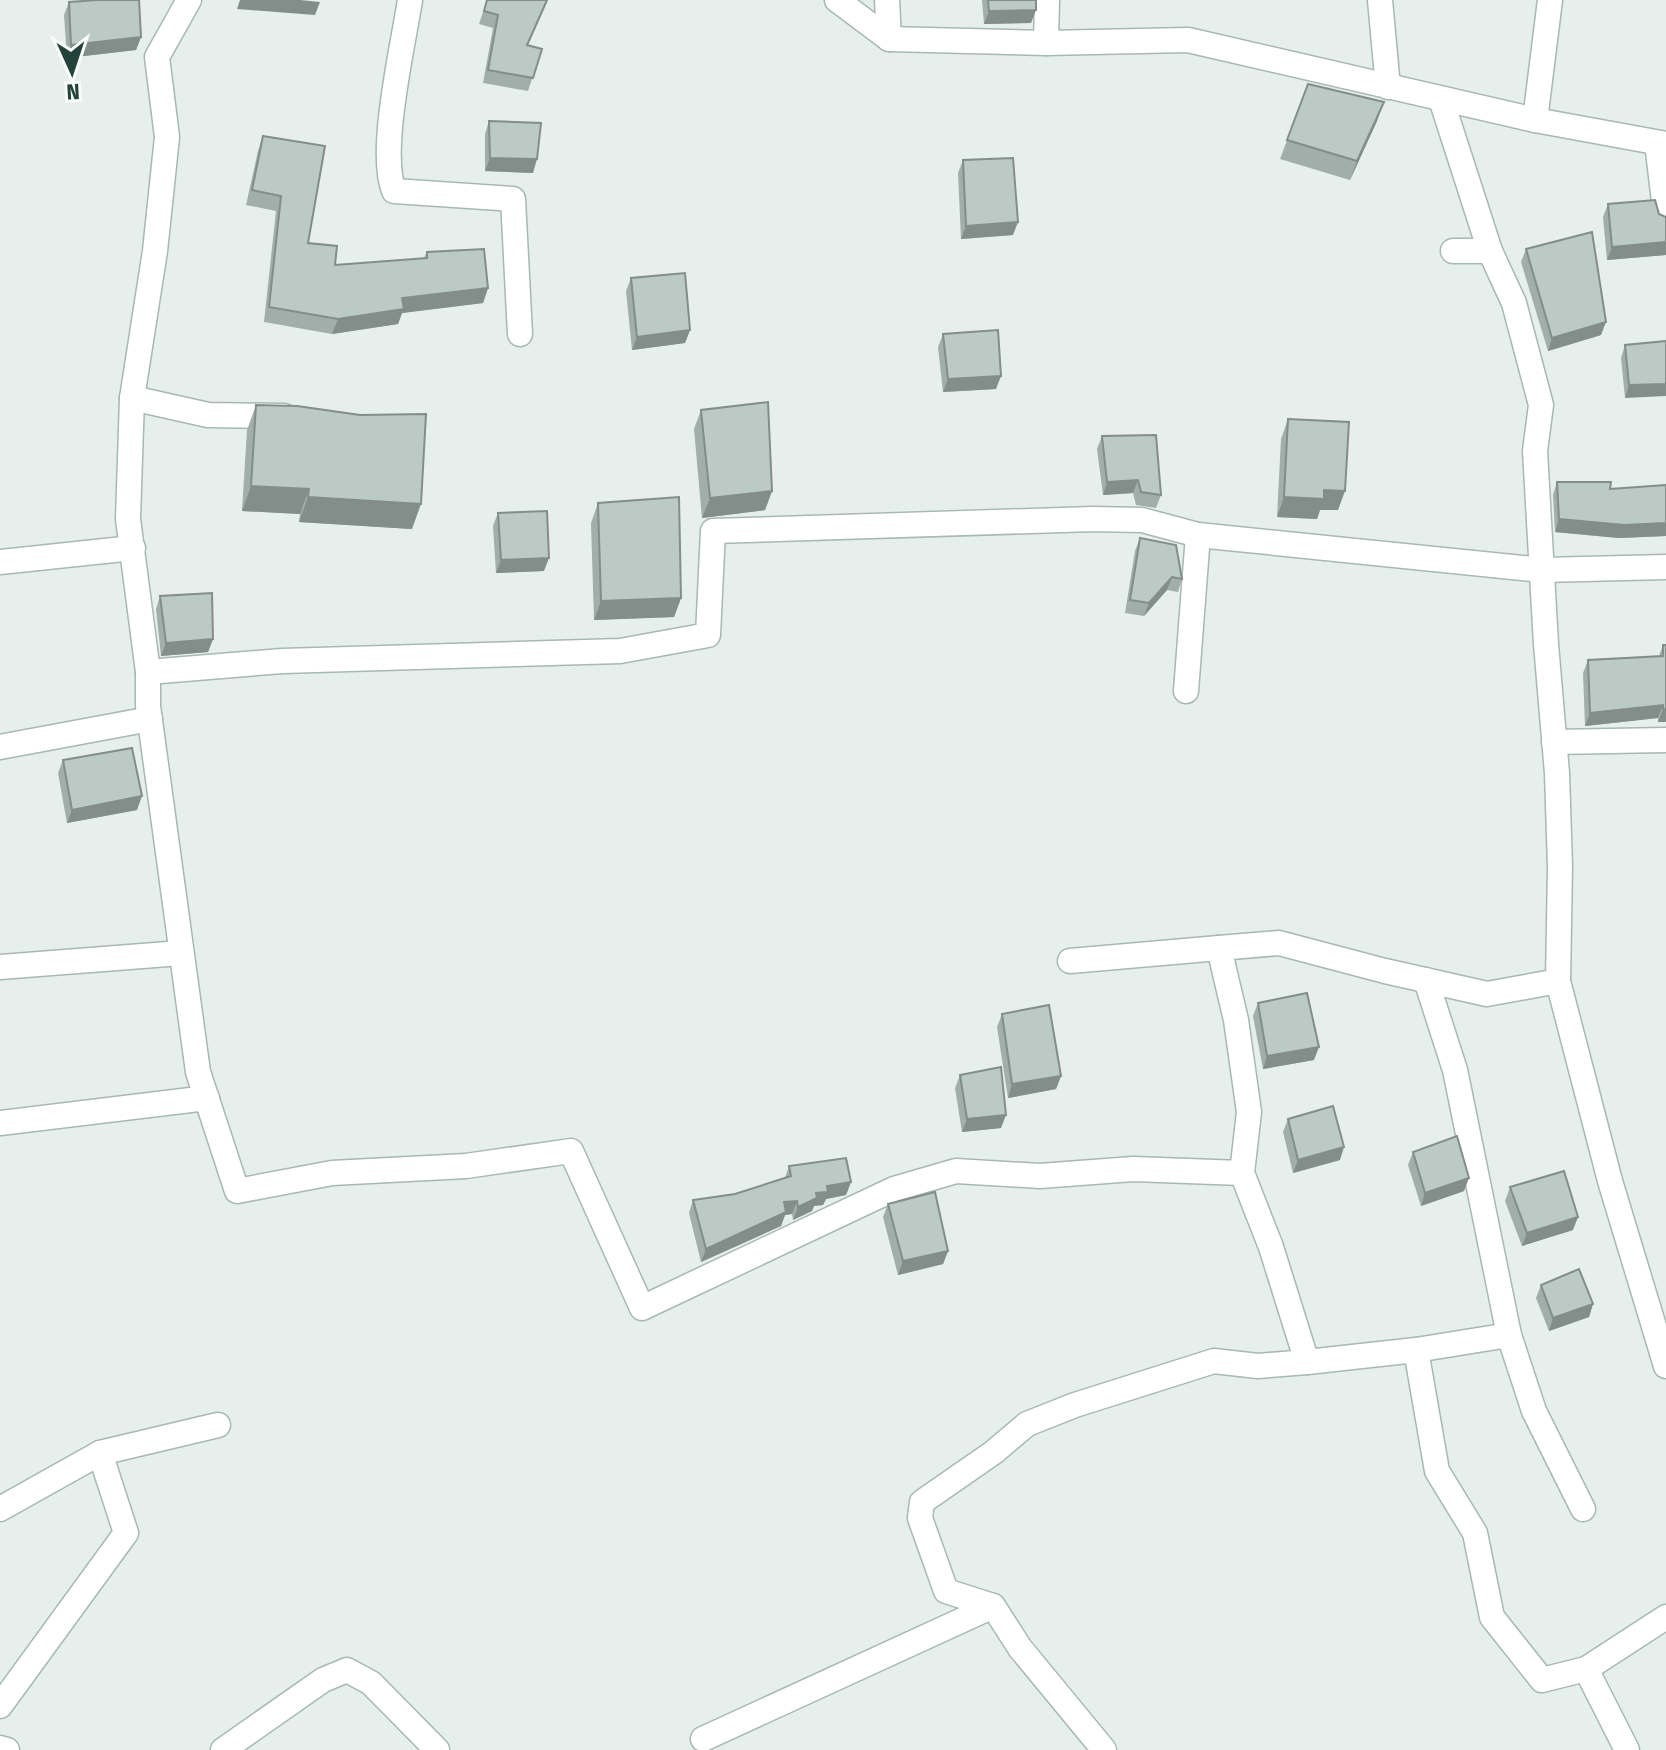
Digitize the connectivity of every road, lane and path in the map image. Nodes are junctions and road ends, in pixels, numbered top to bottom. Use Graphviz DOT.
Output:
graph roads {
  1 [pos="189,0"];
  2 [pos="410,0"];
  3 [pos="837,0"];
  4 [pos="887,0"];
  5 [pos="1047,0"];
  6 [pos="1380,0"];
  7 [pos="1550,0"];
  8 [pos="889,39"];
  9 [pos="1046,43"];
  10 [pos="1388,87"];
  11 [pos="1441,99"];
  12 [pos="1535,120"];
  13 [pos="1661,144"];
  14 [pos="1666,218"];
  15 [pos="1453,251"];
  16 [pos="1490,251"];
  17 [pos="520,334"];
  18 [pos="132,398"];
  19 [pos="305,419"];
  20 [pos="1198,535"];
  21 [pos="133,548"];
  22 [pos="0,562"];
  23 [pos="1666,567"];
  24 [pos="1542,570"];
  25 [pos="148,672"];
  26 [pos="1186,691"];
  27 [pos="150,719"];
  28 [pos="1666,740"];
  29 [pos="1554,742"];
  30 [pos="0,747"];
  31 [pos="1219,948"];
  32 [pos="181,953"];
  33 [pos="1070,961"];
  34 [pos="0,967"];
  35 [pos="1426,980"];
  36 [pos="1558,981"];
  37 [pos="207,1098"];
  38 [pos="0,1123"];
  39 [pos="1242,1173"];
  40 [pos="1509,1335"];
  41 [pos="1416,1350"];
  42 [pos="1307,1362"];
  43 [pos="1666,1366"];
  44 [pos="218,1425"];
  45 [pos="100,1453"];
  46 [pos="0,1509"];
  47 [pos="1583,1509"];
  48 [pos="993,1606"];
  49 [pos="1666,1617"];
  50 [pos="1586,1669"];
  51 [pos="0,1706"];
  52 [pos="703,1739"];
  53 [pos="0,1748"];
  54 [pos="7,1750"];
  55 [pos="223,1750"];
  56 [pos="437,1750"];
  57 [pos="1104,1750"];
  58 [pos="1627,1750"];
  1 -- 18 [label="street"];
  2 -- 17 [label="street"];
  3 -- 8 [label="street"];
  4 -- 8 [label="street"];
  5 -- 9 [label="street"];
  6 -- 10 [label="street"];
  7 -- 12 [label="street"];
  8 -- 9 [label="street"];
  9 -- 10 [label="street"];
  10 -- 11 [label="street"];
  11 -- 12 [label="street"];
  11 -- 16 [label="street"];
  12 -- 13 [label="street"];
  13 -- 14 [label="street"];
  15 -- 16 [label="street"];
  16 -- 24 [label="street"];
  18 -- 19 [label="street"];
  18 -- 21 [label="street"];
  20 -- 24 [label="street"];
  20 -- 25 [label="street"];
  20 -- 26 [label="street"];
  21 -- 22 [label="street"];
  21 -- 25 [label="street"];
  23 -- 24 [label="street"];
  24 -- 29 [label="street"];
  25 -- 27 [label="street"];
  27 -- 30 [label="street"];
  27 -- 32 [label="street"];
  28 -- 29 [label="street"];
  29 -- 36 [label="street"];
  31 -- 33 [label="street"];
  31 -- 35 [label="street"];
  31 -- 39 [label="street"];
  32 -- 34 [label="street"];
  32 -- 37 [label="street"];
  35 -- 36 [label="street"];
  35 -- 40 [label="street"];
  36 -- 43 [label="street"];
  37 -- 38 [label="street"];
  37 -- 39 [label="street"];
  39 -- 42 [label="street"];
  40 -- 41 [label="street"];
  40 -- 47 [label="street"];
  41 -- 42 [label="street"];
  41 -- 50 [label="street"];
  42 -- 48 [label="street"];
  44 -- 45 [label="street"];
  45 -- 46 [label="street"];
  45 -- 51 [label="street"];
  48 -- 52 [label="street"];
  48 -- 57 [label="street"];
  49 -- 50 [label="street"];
  50 -- 58 [label="street"];
  53 -- 54 [label="street"];
  55 -- 56 [label="street"];
}
